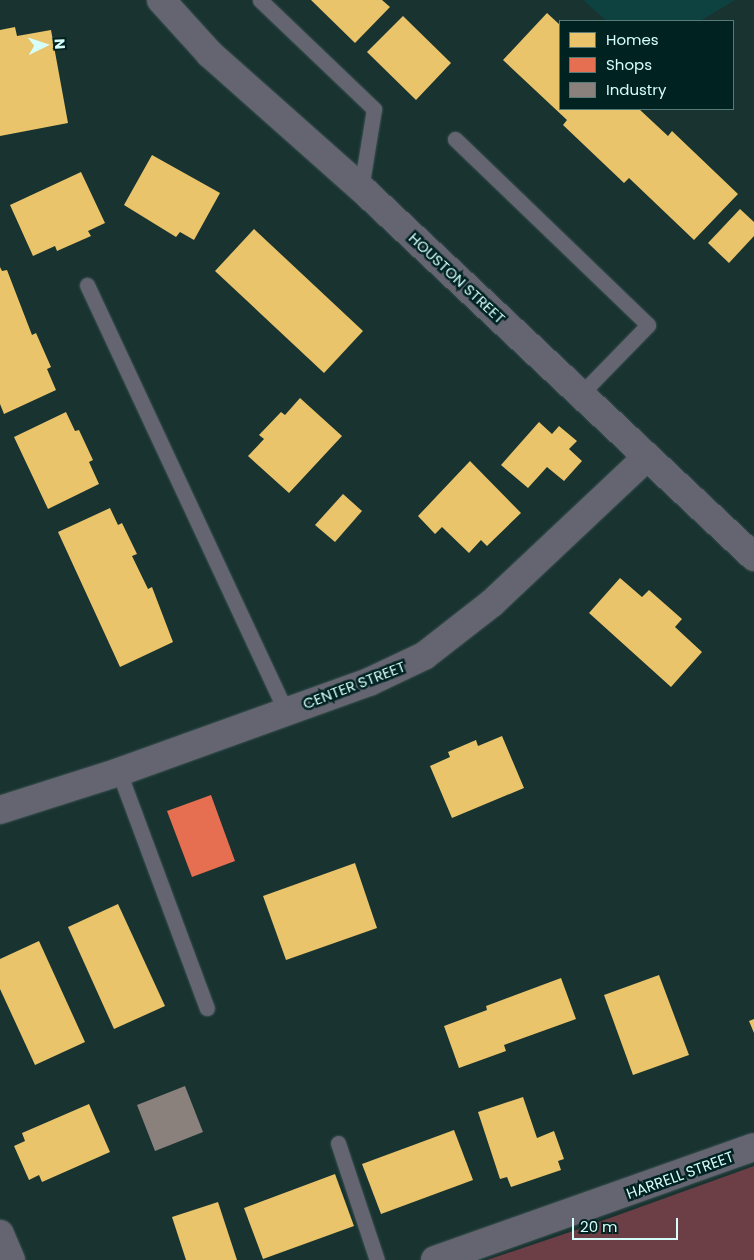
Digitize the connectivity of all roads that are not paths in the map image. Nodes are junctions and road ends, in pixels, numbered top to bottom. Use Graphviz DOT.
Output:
graph roads {
  1 [pos="161,0"];
  2 [pos="260,0"];
  3 [pos="455,139"];
  4 [pos="361,188"];
  5 [pos="87,285"];
  6 [pos="581,394"];
  7 [pos="647,457"];
  8 [pos="754,557"];
  9 [pos="286,711"];
  10 [pos="119,772"];
  11 [pos="0,810"];
  12 [pos="207,1008"];
  13 [pos="338,1143"];
  14 [pos="754,1147"];
  15 [pos="0,1234"];
  16 [pos="11,1260"];
  17 [pos="377,1260"];
  18 [pos="435,1260"];
  1 -- 4 [label="street, HOUSTON STREET"];
  2 -- 4 [label="lane"];
  3 -- 6 [label="lane"];
  4 -- 6 [label="street, HOUSTON STREET"];
  5 -- 9 [label="lane"];
  6 -- 7 [label="street, HOUSTON STREET"];
  7 -- 8 [label="street, HOUSTON STREET"];
  7 -- 9 [label="street, CENTER STREET"];
  9 -- 10 [label="street, CENTER STREET"];
  10 -- 11 [label="street, CENTER STREET"];
  10 -- 12 [label="lane"];
  13 -- 17 [label="lane"];
  14 -- 18 [label="street, HARRELL STREET"];
  15 -- 16 [label="street"];
}
